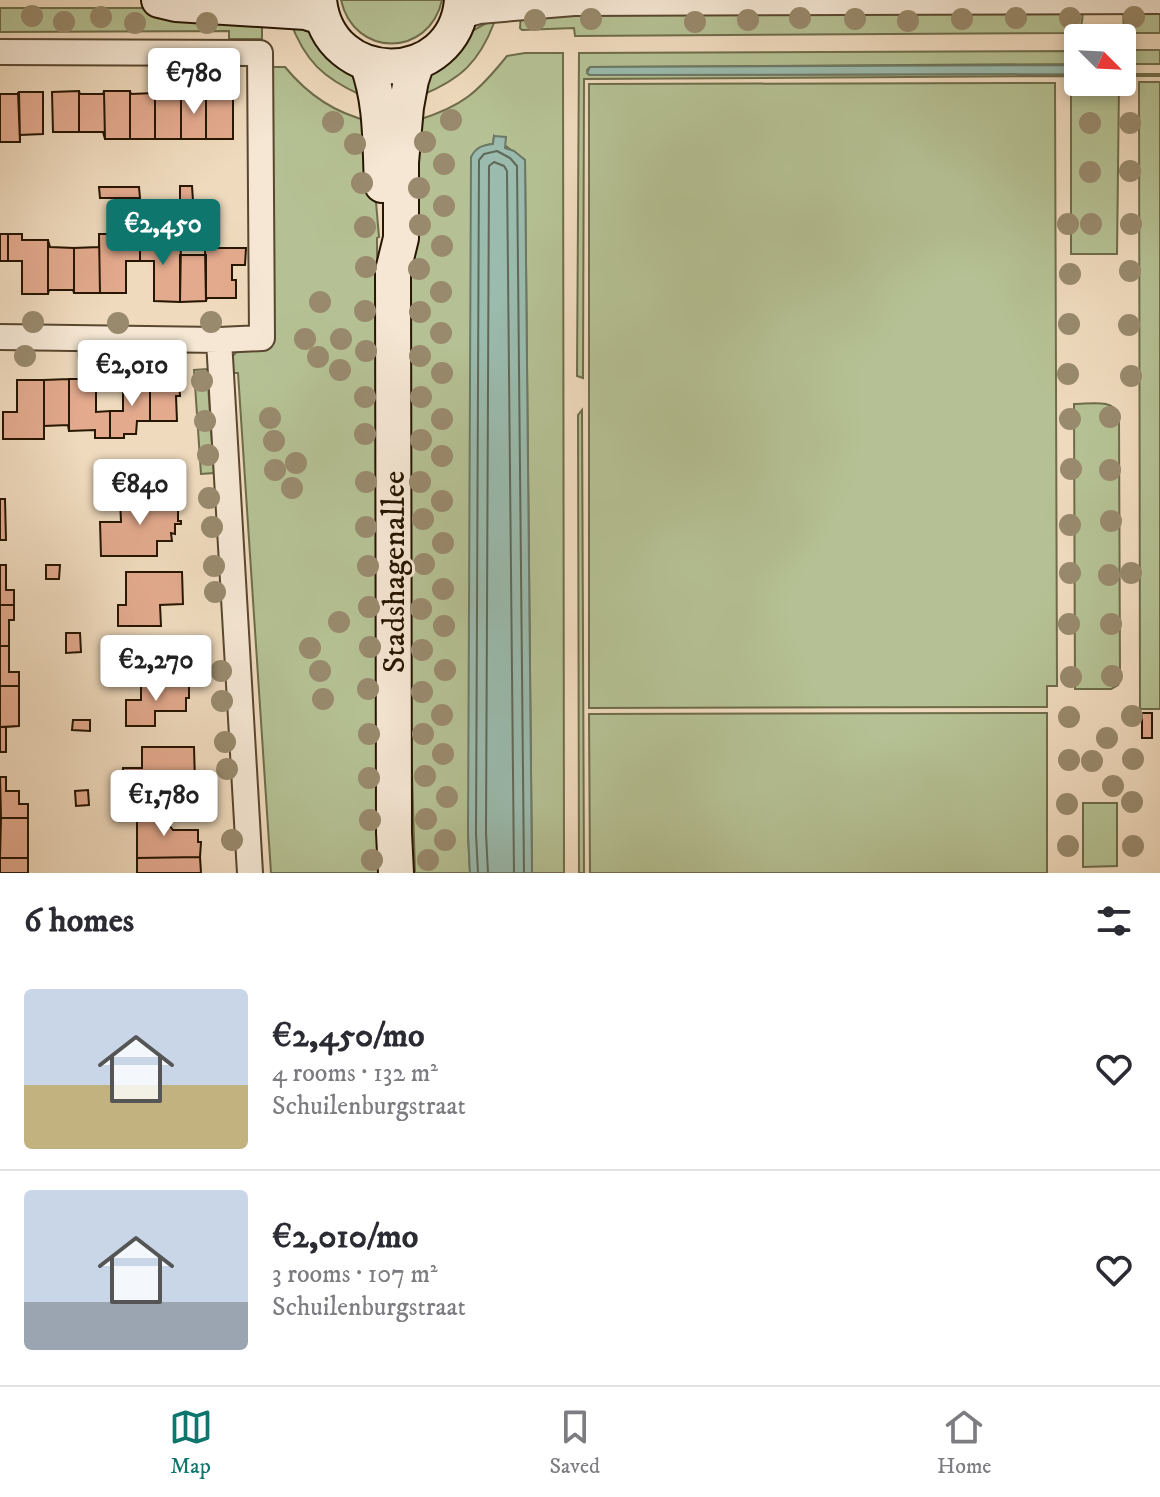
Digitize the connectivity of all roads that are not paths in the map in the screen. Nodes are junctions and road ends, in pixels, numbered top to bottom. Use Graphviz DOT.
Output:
graph roads {
  1 [pos="159,0"];
  2 [pos="1091,1"];
  3 [pos="1160,1"];
  4 [pos="461,8"];
  5 [pos="321,9"];
  6 [pos="0,52"];
  7 [pos="417,62"];
  8 [pos="367,63"];
  9 [pos="393,271"];
  10 [pos="0,337"];
  11 [pos="219,340"];
  12 [pos="250,873"];
  13 [pos="396,873"];
  1 -- 5 [label="main road"];
  2 -- 3 [label="street"];
  2 -- 4 [label="street"];
  4 -- 7 [label="main road"];
  5 -- 8 [label="main road"];
  6 -- 11 [label="street"];
  7 -- 8 [label="main road"];
  7 -- 9 [label="main road, Stadshagenallee"];
  8 -- 9 [label="main road, Stadshagenallee"];
  9 -- 13 [label="main road, Stadshagenallee"];
  10 -- 11 [label="street"];
  11 -- 12 [label="street"];
}
